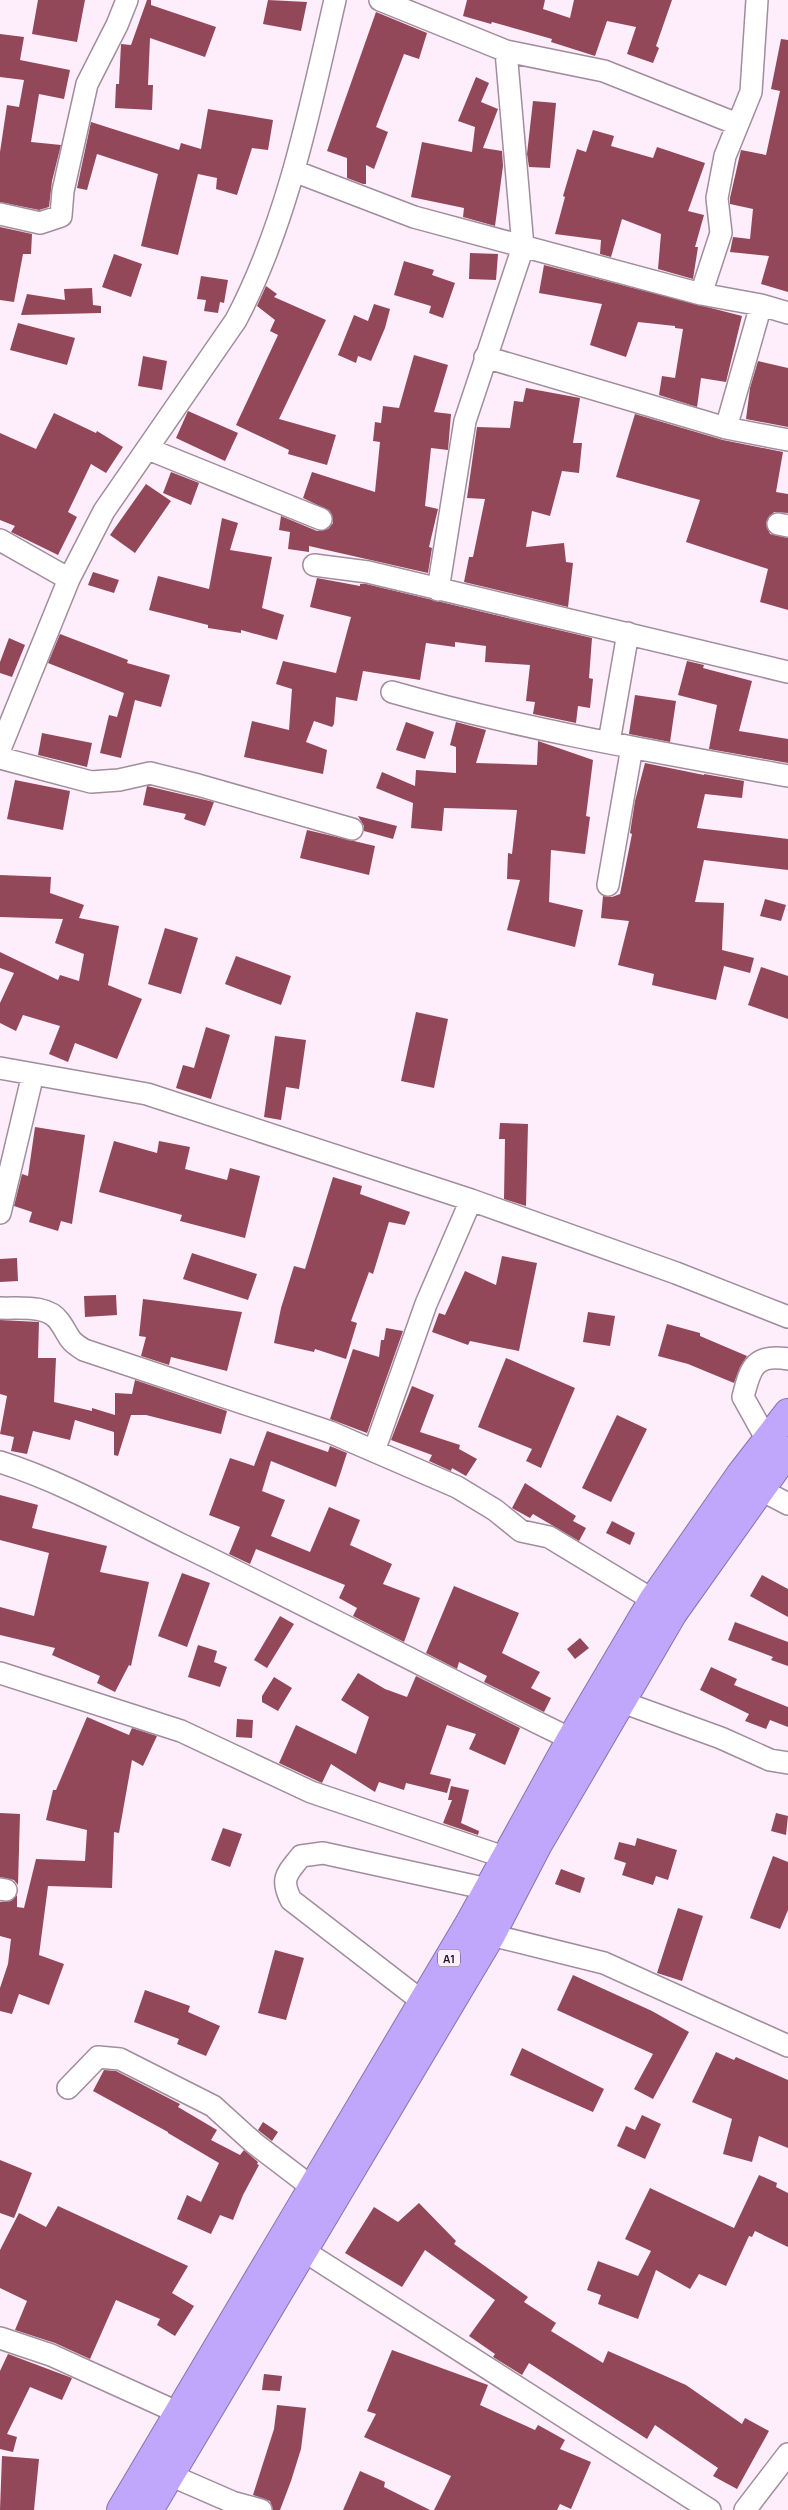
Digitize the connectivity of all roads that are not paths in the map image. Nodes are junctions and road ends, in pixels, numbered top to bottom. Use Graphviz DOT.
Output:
graph roads {
  1 [pos="127,0"];
  2 [pos="335,0"];
  3 [pos="380,0"];
  4 [pos="757,0"];
  5 [pos="506,51"];
  6 [pos="737,124"];
  7 [pos="294,171"];
  8 [pos="0,214"];
  9 [pos="523,247"];
  10 [pos="701,294"];
  11 [pos="761,305"];
  12 [pos="788,313"];
  13 [pos="485,357"];
  14 [pos="726,428"];
  15 [pos="788,440"];
  16 [pos="148,449"];
  17 [pos="321,518"];
  18 [pos="0,540"];
  19 [pos="314,566"];
  20 [pos="69,579"];
  21 [pos="438,590"];
  22 [pos="628,632"];
  23 [pos="788,672"];
  24 [pos="392,692"];
  25 [pos="608,742"];
  26 [pos="632,747"];
  27 [pos="0,749"];
  28 [pos="0,758"];
  29 [pos="788,776"];
  30 [pos="352,829"];
  31 [pos="608,885"];
  32 [pos="0,1068"];
  33 [pos="33,1074"];
  34 [pos="471,1200"];
  35 [pos="0,1212"];
  36 [pos="0,1308"];
  37 [pos="788,1317"];
  38 [pos="788,1359"];
  39 [pos="788,1413"];
  40 [pos="777,1446"];
  41 [pos="374,1451"];
  42 [pos="0,1462"];
  43 [pos="759,1489"];
  44 [pos="788,1504"];
  45 [pos="652,1600"];
  46 [pos="0,1673"];
  47 [pos="622,1702"];
  48 [pos="571,1739"];
  49 [pos="788,1763"];
  50 [pos="504,1857"];
  51 [pos="488,1889"];
  52 [pos="491,1935"];
  53 [pos="423,2002"];
  54 [pos="788,2046"];
  55 [pos="68,2088"];
  56 [pos="313,2188"];
  57 [pos="304,2251"];
  58 [pos="0,2338"];
  59 [pos="179,2413"];
  60 [pos="788,2454"];
  61 [pos="170,2475"];
  62 [pos="121,2510"];
  63 [pos="149,2510"];
  64 [pos="261,2510"];
  65 [pos="710,2510"];
  66 [pos="745,2510"];
  1 -- 8 [label="street"];
  2 -- 7 [label="street"];
  3 -- 5 [label="street"];
  4 -- 6 [label="street"];
  5 -- 6 [label="street"];
  5 -- 9 [label="street"];
  6 -- 10 [label="street"];
  7 -- 9 [label="street"];
  7 -- 16 [label="street"];
  9 -- 10 [label="street"];
  9 -- 13 [label="street"];
  10 -- 11 [label="street"];
  11 -- 12 [label="street"];
  11 -- 14 [label="street"];
  13 -- 14 [label="street"];
  13 -- 21 [label="street"];
  14 -- 15 [label="street"];
  16 -- 17 [label="street"];
  16 -- 20 [label="street"];
  18 -- 20 [label="street"];
  19 -- 21 [label="street"];
  20 -- 27 [label="street"];
  21 -- 22 [label="street"];
  22 -- 23 [label="street"];
  22 -- 25 [label="street"];
  24 -- 25 [label="street"];
  25 -- 26 [label="street"];
  26 -- 29 [label="street"];
  26 -- 31 [label="street"];
  28 -- 30 [label="street"];
  32 -- 33 [label="street"];
  33 -- 34 [label="street"];
  33 -- 35 [label="street"];
  34 -- 37 [label="street"];
  34 -- 41 [label="street"];
  36 -- 41 [label="street"];
  38 -- 40 [label="street"];
  39 -- 40 [label="highway, A1"];
  40 -- 43 [label="highway, A1"];
  40 -- 45 [label="highway, A1"];
  41 -- 45 [label="street"];
  42 -- 48 [label="street"];
  43 -- 44 [label="street"];
  43 -- 47 [label="highway, A1"];
  45 -- 48 [label="highway, A1"];
  46 -- 50 [label="street"];
  47 -- 49 [label="street"];
  47 -- 52 [label="highway, A1"];
  48 -- 50 [label="highway, A1"];
  50 -- 51 [label="highway, A1"];
  51 -- 53 [label="highway, A1"];
  51 -- 53 [label="street"];
  52 -- 54 [label="street"];
  52 -- 57 [label="highway, A1"];
  53 -- 56 [label="highway, A1"];
  55 -- 56 [label="street"];
  56 -- 59 [label="highway, A1"];
  57 -- 61 [label="highway, A1"];
  57 -- 65 [label="street"];
  58 -- 59 [label="street"];
  59 -- 62 [label="highway, A1"];
  60 -- 66 [label="street"];
  61 -- 63 [label="highway, A1"];
  61 -- 64 [label="street"];
}
